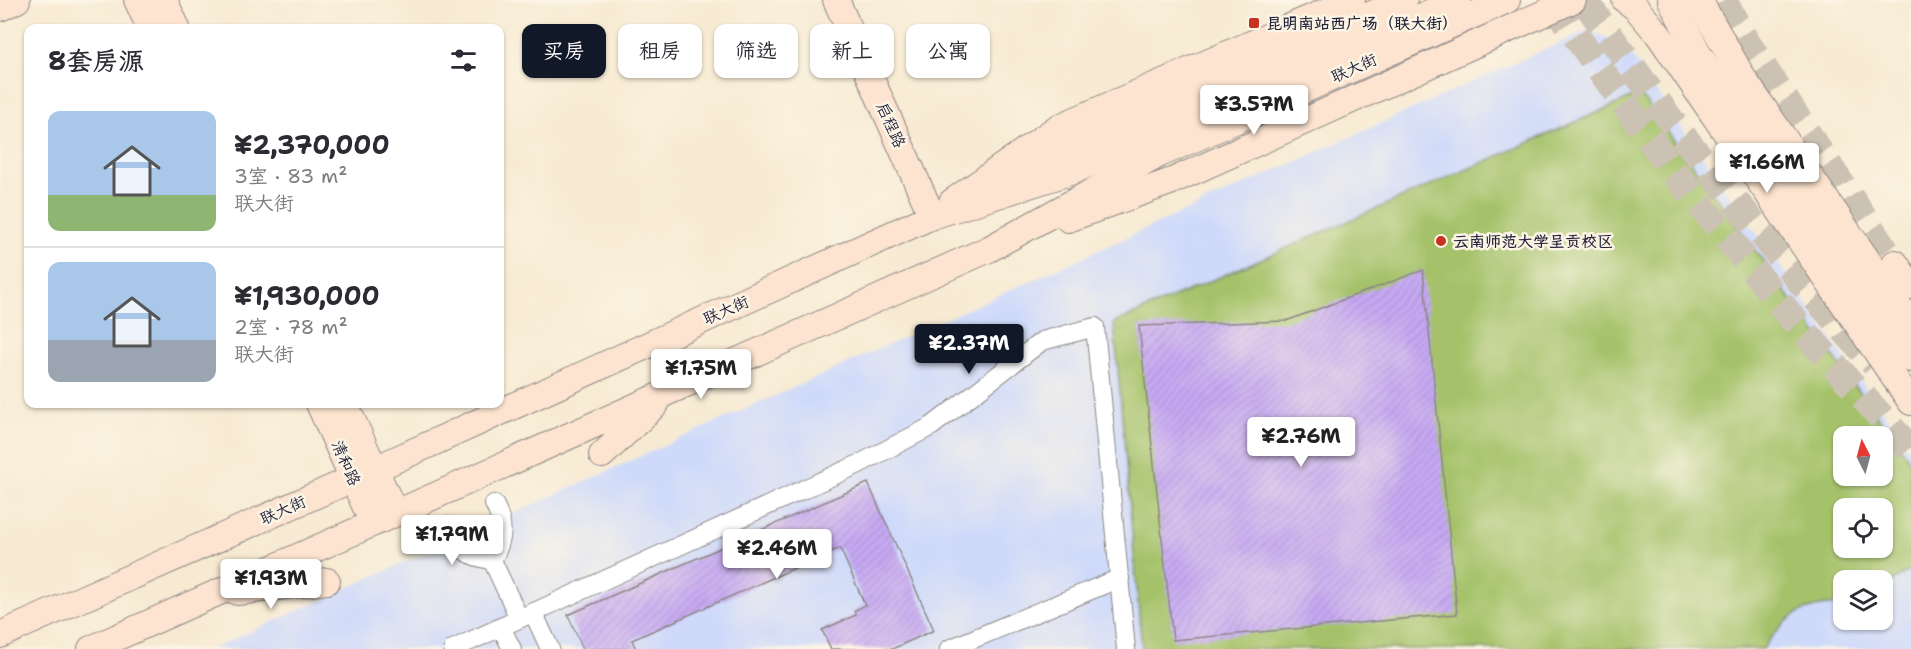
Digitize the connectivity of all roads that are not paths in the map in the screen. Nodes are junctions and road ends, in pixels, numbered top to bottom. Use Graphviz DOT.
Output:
graph roads {
  1 [pos="17,0"];
  2 [pos="137,0"];
  3 [pos="164,0"];
  4 [pos="836,0"];
  5 [pos="1352,0"];
  6 [pos="1404,0"];
  7 [pos="1458,0"];
  8 [pos="1507,0"];
  9 [pos="1573,0"];
  10 [pos="1625,0"];
  11 [pos="1671,0"];
  12 [pos="1699,0"];
  13 [pos="0,8"];
  14 [pos="148,24"];
  15 [pos="175,24"];
  16 [pos="932,216"];
  17 [pos="989,249"];
  18 [pos="1895,263"];
  19 [pos="1911,286"];
  20 [pos="1911,324"];
  21 [pos="1911,359"];
  22 [pos="671,390"];
  23 [pos="1911,402"];
  24 [pos="322,408"];
  25 [pos="346,408"];
  26 [pos="602,455"];
  27 [pos="364,474"];
  28 [pos="494,504"];
  29 [pos="384,518"];
  30 [pos="447,526"];
  31 [pos="492,560"];
  32 [pos="1120,578"];
  33 [pos="327,581"];
  34 [pos="210,596"];
  35 [pos="526,615"];
  36 [pos="501,627"];
  37 [pos="0,635"];
  38 [pos="91,649"];
  39 [pos="453,649"];
  40 [pos="512,649"];
  41 [pos="550,649"];
  42 [pos="949,649"];
  43 [pos="1126,649"];
  1 -- 13 [label="main road"];
  2 -- 14 [label="main road"];
  3 -- 15 [label="main road"];
  4 -- 16 [label="main road, 启程路"];
  5 -- 16 [label="main road"];
  6 -- 16 [label="main road"];
  7 -- 16 [label="main road, 联大街"];
  8 -- 17 [label="main road, 联大街"];
  9 -- 17 [label="main road"];
  10 -- 23 [label="main road"];
  11 -- 21 [label="main road"];
  12 -- 20 [label="main road"];
  16 -- 27 [label="main road, 联大街"];
  17 -- 22 [label="main road, 联大街"];
  18 -- 19 [label="main road"];
  22 -- 26 [label="main road"];
  22 -- 29 [label="main road, 联大街"];
  24 -- 27 [label="main road, 清和路"];
  25 -- 27 [label="main road, 清和路"];
  27 -- 29 [label="main road, 清和路"];
  27 -- 37 [label="main road, 联大街"];
  28 -- 31 [label="street"];
  29 -- 34 [label="main road, 联大街"];
  30 -- 31 [label="street"];
  31 -- 35 [label="street"];
  32 -- 35 [label="street"];
  32 -- 42 [label="street"];
  32 -- 43 [label="street"];
  33 -- 34 [label="main road"];
  34 -- 38 [label="main road, 联大街"];
  35 -- 36 [label="street"];
  35 -- 41 [label="street"];
  36 -- 39 [label="street"];
  36 -- 40 [label="street"];
}
